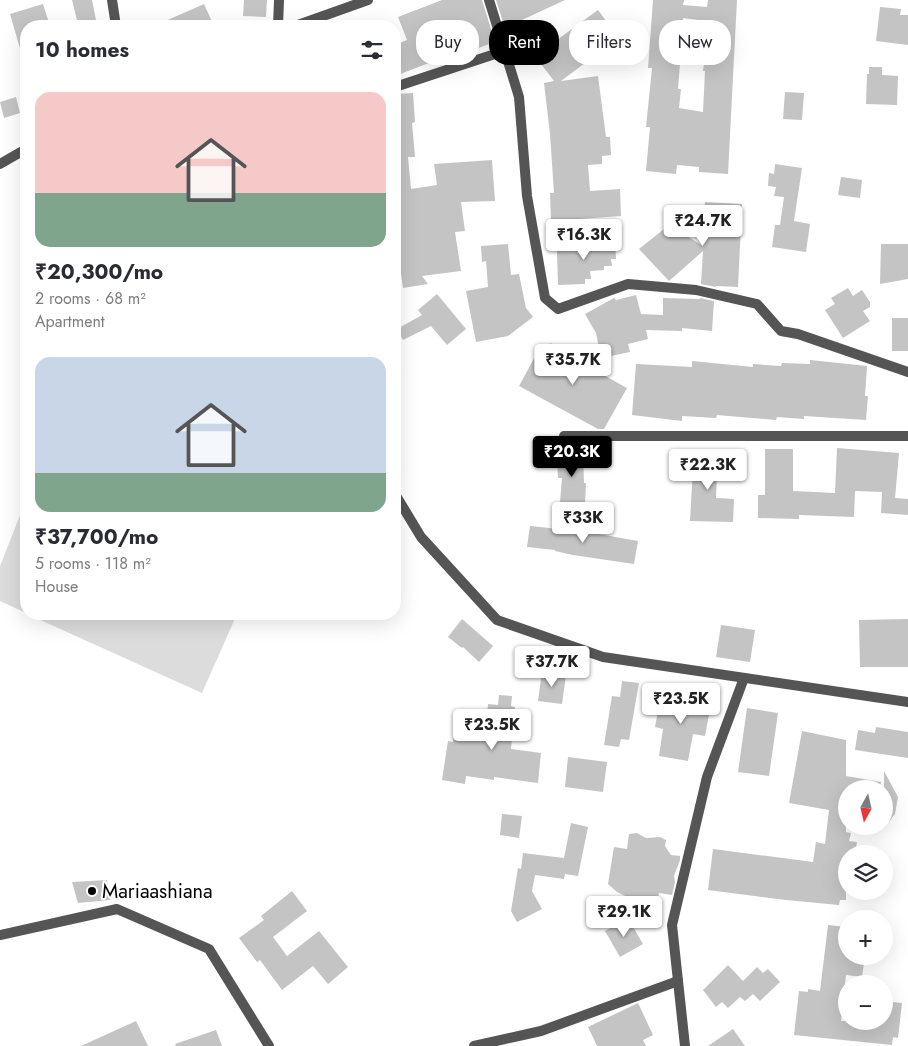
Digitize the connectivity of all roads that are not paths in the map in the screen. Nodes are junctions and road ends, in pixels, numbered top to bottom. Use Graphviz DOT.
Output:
graph roads {
  1 [pos="112,0"];
  2 [pos="279,0"];
  3 [pos="368,0"];
  4 [pos="488,0"];
  5 [pos="115,20"];
  6 [pos="278,20"];
  7 [pos="311,20"];
  8 [pos="494,20"];
  9 [pos="489,56"];
  10 [pos="509,65"];
  11 [pos="401,85"];
  12 [pos="20,152"];
  13 [pos="0,164"];
  14 [pos="908,372"];
  15 [pos="564,436"];
  16 [pos="908,436"];
  17 [pos="401,504"];
  18 [pos="744,678"];
  19 [pos="908,702"];
  20 [pos="0,935"];
  21 [pos="678,981"];
  22 [pos="269,1046"];
  23 [pos="474,1046"];
  24 [pos="685,1046"];
  1 -- 5 [label="street"];
  2 -- 6 [label="street"];
  3 -- 7 [label="street"];
  4 -- 8 [label="street"];
  9 -- 11 [label="street"];
  10 -- 14 [label="street"];
  12 -- 13 [label="street"];
  15 -- 16 [label="street"];
  17 -- 18 [label="street"];
  18 -- 19 [label="street"];
  18 -- 21 [label="street"];
  20 -- 22 [label="street"];
  21 -- 23 [label="street"];
  21 -- 24 [label="street"];
}
